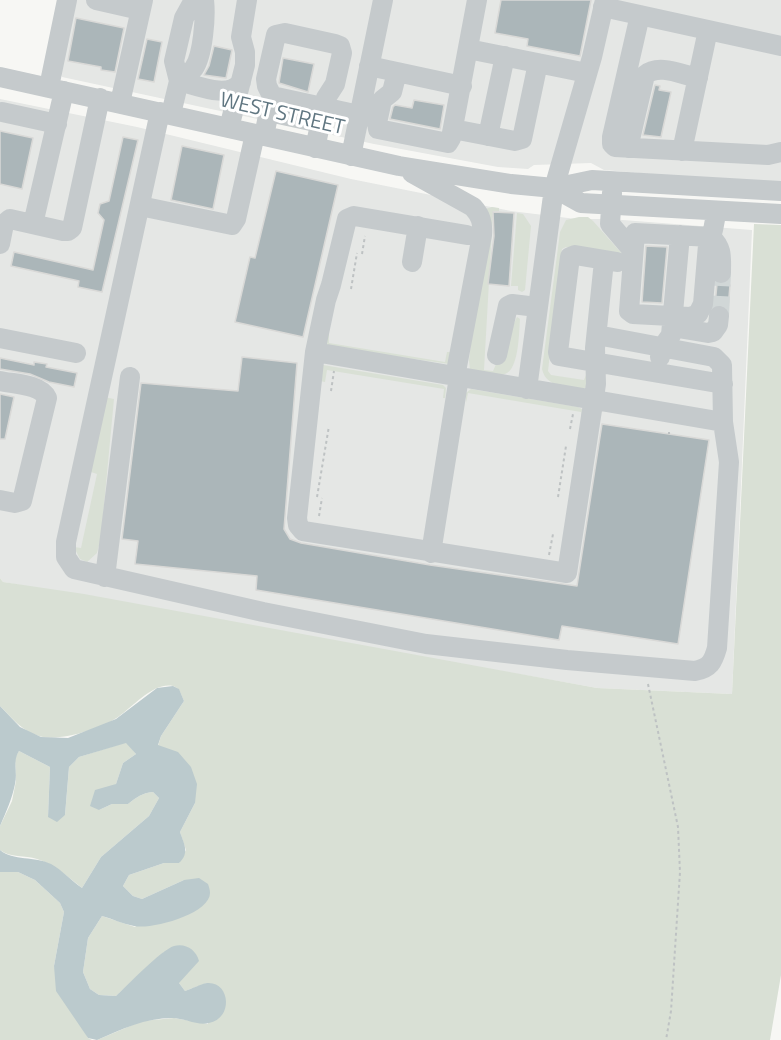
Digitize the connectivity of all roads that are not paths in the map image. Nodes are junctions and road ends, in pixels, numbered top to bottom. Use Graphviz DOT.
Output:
graph roads {
  1 [pos="67,0"];
  2 [pos="96,0"];
  3 [pos="194,0"];
  4 [pos="202,0"];
  5 [pos="247,0"];
  6 [pos="383,0"];
  7 [pos="477,0"];
  8 [pos="604,3"];
  9 [pos="142,5"];
  10 [pos="632,13"];
  11 [pos="708,30"];
  12 [pos="597,36"];
  13 [pos="781,46"];
  14 [pos="468,48"];
  15 [pos="506,56"];
  16 [pos="538,63"];
  17 [pos="339,68"];
  18 [pos="368,70"];
  19 [pos="397,72"];
  20 [pos="699,72"];
  21 [pos="587,73"];
  22 [pos="0,77"];
  23 [pos="179,81"];
  24 [pos="241,82"];
  25 [pos="462,86"];
  26 [pos="57,89"];
  27 [pos="100,98"];
  28 [pos="270,100"];
  29 [pos="120,103"];
  30 [pos="323,111"];
  31 [pos="2,112"];
  32 [pos="165,113"];
  33 [pos="359,115"];
  34 [pos="57,124"];
  35 [pos="229,128"];
  36 [pos="453,129"];
  37 [pos="259,135"];
  38 [pos="488,136"];
  39 [pos="315,148"];
  40 [pos="628,148"];
  41 [pos="682,151"];
  42 [pos="781,153"];
  43 [pos="351,156"];
  44 [pos="399,166"];
  45 [pos="613,181"];
  46 [pos="554,188"];
  47 [pos="781,191"];
  48 [pos="140,206"];
  49 [pos="611,206"];
  50 [pos="716,211"];
  51 [pos="781,214"];
  52 [pos="33,224"];
  53 [pos="418,226"];
  54 [pos="467,235"];
  55 [pos="680,235"];
  56 [pos="711,237"];
  57 [pos="0,244"];
  58 [pos="632,257"];
  59 [pos="604,261"];
  60 [pos="412,262"];
  61 [pos="721,273"];
  62 [pos="537,307"];
  63 [pos="719,316"];
  64 [pos="673,322"];
  65 [pos="597,335"];
  66 [pos="0,338"];
  67 [pos="662,348"];
  68 [pos="315,352"];
  69 [pos="76,353"];
  70 [pos="497,355"];
  71 [pos="596,362"];
  72 [pos="104,371"];
  73 [pos="657,373"];
  74 [pos="457,377"];
  75 [pos="0,381"];
  76 [pos="723,384"];
  77 [pos="527,389"];
  78 [pos="593,400"];
  79 [pos="723,422"];
  80 [pos="0,500"];
  81 [pos="431,553"];
  82 [pos="105,577"];
  1 -- 26 [label="street"];
  2 -- 9 [label="street"];
  3 -- 23 [label="street"];
  4 -- 23 [label="street"];
  5 -- 24 [label="street"];
  6 -- 18 [label="street"];
  7 -- 14 [label="street"];
  8 -- 10 [label="street"];
  8 -- 12 [label="street"];
  9 -- 29 [label="street"];
  10 -- 11 [label="street"];
  10 -- 12 [label="street"];
  10 -- 40 [label="street"];
  11 -- 13 [label="street"];
  11 -- 20 [label="street"];
  12 -- 21 [label="street"];
  14 -- 15 [label="street"];
  14 -- 25 [label="street"];
  15 -- 16 [label="street"];
  15 -- 38 [label="street"];
  16 -- 21 [label="street"];
  16 -- 38 [label="street"];
  17 -- 18 [label="street"];
  17 -- 28 [label="street"];
  17 -- 30 [label="street"];
  18 -- 19 [label="street"];
  18 -- 33 [label="street"];
  19 -- 25 [label="street"];
  19 -- 36 [label="street"];
  20 -- 40 [label="street"];
  20 -- 41 [label="street"];
  21 -- 46 [label="street"];
  22 -- 26 [label="street, WEST STREET"];
  23 -- 24 [label="street"];
  23 -- 32 [label="street"];
  24 -- 35 [label="street"];
  25 -- 36 [label="street"];
  26 -- 27 [label="street, WEST STREET"];
  26 -- 34 [label="street"];
  27 -- 29 [label="street, WEST STREET"];
  27 -- 52 [label="street"];
  28 -- 30 [label="street"];
  28 -- 37 [label="street"];
  29 -- 32 [label="street, WEST STREET"];
  30 -- 33 [label="street"];
  30 -- 39 [label="street"];
  31 -- 34 [label="street"];
  32 -- 35 [label="street, WEST STREET"];
  32 -- 48 [label="street"];
  33 -- 43 [label="street"];
  34 -- 52 [label="street"];
  35 -- 37 [label="street, WEST STREET"];
  36 -- 38 [label="street"];
  37 -- 39 [label="street, WEST STREET"];
  37 -- 48 [label="street"];
  39 -- 43 [label="street, WEST STREET"];
  40 -- 41 [label="street"];
  41 -- 42 [label="street"];
  43 -- 44 [label="street, WEST STREET"];
  44 -- 46 [label="street, WEST STREET"];
  44 -- 74 [label="street"];
  45 -- 46 [label="street, WEST STREET"];
  45 -- 47 [label="street, WEST STREET"];
  45 -- 49 [label="street"];
  46 -- 49 [label="street, WEST STREET"];
  46 -- 62 [label="street"];
  48 -- 72 [label="street"];
  49 -- 50 [label="street, WEST STREET"];
  49 -- 58 [label="street"];
  50 -- 51 [label="street, WEST STREET"];
  50 -- 56 [label="street"];
  52 -- 57 [label="street"];
  53 -- 54 [label="street"];
  53 -- 60 [label="street"];
  53 -- 68 [label="street"];
  55 -- 56 [label="street"];
  55 -- 58 [label="street"];
  55 -- 64 [label="street"];
  56 -- 61 [label="street"];
  56 -- 64 [label="street"];
  58 -- 59 [label="street"];
  58 -- 64 [label="street"];
  59 -- 65 [label="street"];
  59 -- 71 [label="street"];
  62 -- 70 [label="street"];
  62 -- 77 [label="street"];
  63 -- 64 [label="street"];
  64 -- 67 [label="street"];
  65 -- 67 [label="street"];
  65 -- 71 [label="street"];
  66 -- 69 [label="street"];
  67 -- 73 [label="street"];
  67 -- 76 [label="street"];
  68 -- 74 [label="street"];
  68 -- 81 [label="street"];
  71 -- 73 [label="street"];
  71 -- 78 [label="street"];
  72 -- 82 [label="street"];
  72 -- 82 [label="street"];
  73 -- 76 [label="street"];
  74 -- 77 [label="street"];
  74 -- 81 [label="street"];
  75 -- 80 [label="street"];
  76 -- 79 [label="street"];
  77 -- 78 [label="street"];
  78 -- 79 [label="street"];
  78 -- 81 [label="street"];
  79 -- 82 [label="street"];
}
